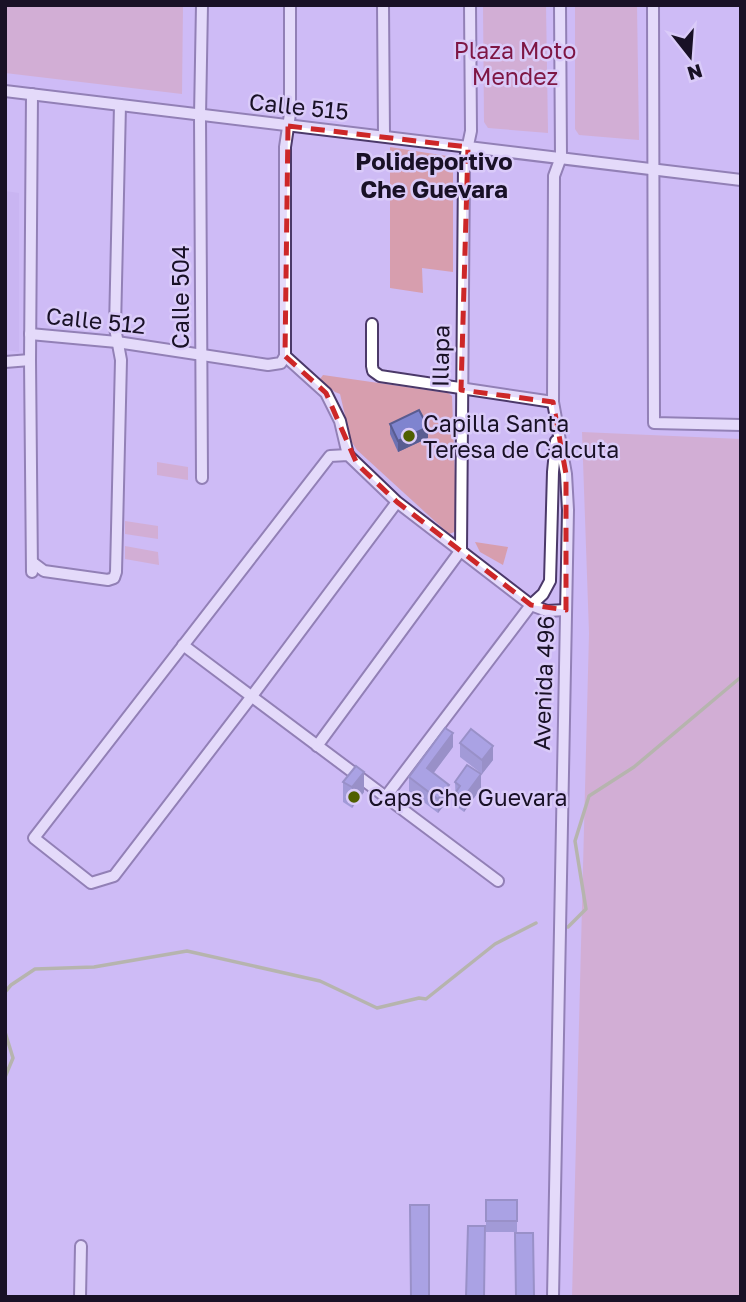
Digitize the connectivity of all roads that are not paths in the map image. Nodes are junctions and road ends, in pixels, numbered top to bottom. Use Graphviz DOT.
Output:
graph roads {
  1 [pos="202,5"];
  2 [pos="290,5"];
  3 [pos="383,5"];
  4 [pos="470,5"];
  5 [pos="561,5"];
  6 [pos="653,5"];
  7 [pos="5,91"];
  8 [pos="32,94"];
  9 [pos="120,105"];
  10 [pos="200,116"];
  11 [pos="288,126"];
  12 [pos="384,136"];
  13 [pos="468,147"];
  14 [pos="561,157"];
  15 [pos="655,169"];
  16 [pos="741,180"];
  17 [pos="372,324"];
  18 [pos="30,334"];
  19 [pos="117,342"];
  20 [pos="202,355"];
  21 [pos="283,359"];
  22 [pos="30,360"];
  23 [pos="5,362"];
  24 [pos="461,390"];
  25 [pos="554,402"];
  26 [pos="741,425"];
  27 [pos="558,426"];
  28 [pos="348,456"];
  29 [pos="202,478"];
  30 [pos="397,502"];
  31 [pos="461,550"];
  32 [pos="531,605"];
  33 [pos="566,610"];
  34 [pos="183,645"];
  35 [pos="252,696"];
  36 [pos="317,746"];
  37 [pos="387,796"];
  38 [pos="498,881"];
  39 [pos="81,1246"];
  40 [pos="80,1297"];
  41 [pos="553,1297"];
  1 -- 10 [label="street, Calle 504"];
  2 -- 11 [label="street"];
  3 -- 12 [label="street"];
  4 -- 13 [label="street, Illapa"];
  5 -- 14 [label="street, Avenida 496"];
  6 -- 15 [label="street"];
  7 -- 8 [label="street, Calle 515"];
  8 -- 9 [label="street, Calle 515"];
  8 -- 18 [label="street"];
  9 -- 10 [label="street, Calle 515"];
  9 -- 19 [label="street"];
  10 -- 11 [label="street, Calle 515"];
  10 -- 20 [label="street, Calle 504"];
  11 -- 12 [label="street, Calle 515"];
  11 -- 21 [label="street"];
  12 -- 13 [label="street, Calle 515"];
  13 -- 14 [label="street, Calle 515"];
  13 -- 24 [label="street, Illapa"];
  14 -- 15 [label="street, Calle 515"];
  14 -- 25 [label="street, Avenida 496"];
  15 -- 16 [label="street, Calle 515"];
  15 -- 26 [label="street"];
  17 -- 24 [label="street"];
  18 -- 19 [label="street, Calle 512"];
  18 -- 22 [label="street"];
  19 -- 20 [label="street, Calle 512"];
  19 -- 22 [label="street"];
  20 -- 21 [label="street, Calle 512"];
  20 -- 29 [label="street, Calle 504"];
  21 -- 28 [label="street"];
  22 -- 23 [label="street"];
  24 -- 25 [label="street"];
  24 -- 31 [label="street, Illapa"];
  25 -- 27 [label="street, Avenida 496"];
  27 -- 32 [label="street"];
  27 -- 33 [label="street, Avenida 496"];
  28 -- 30 [label="street"];
  28 -- 34 [label="street"];
  30 -- 31 [label="street"];
  30 -- 35 [label="street"];
  31 -- 32 [label="street"];
  31 -- 36 [label="street"];
  32 -- 33 [label="street"];
  32 -- 37 [label="street"];
  33 -- 41 [label="street, Avenida 496"];
  34 -- 35 [label="street"];
  34 -- 35 [label="street"];
  35 -- 36 [label="street"];
  36 -- 37 [label="street"];
  37 -- 38 [label="street"];
  39 -- 40 [label="street"];
}
